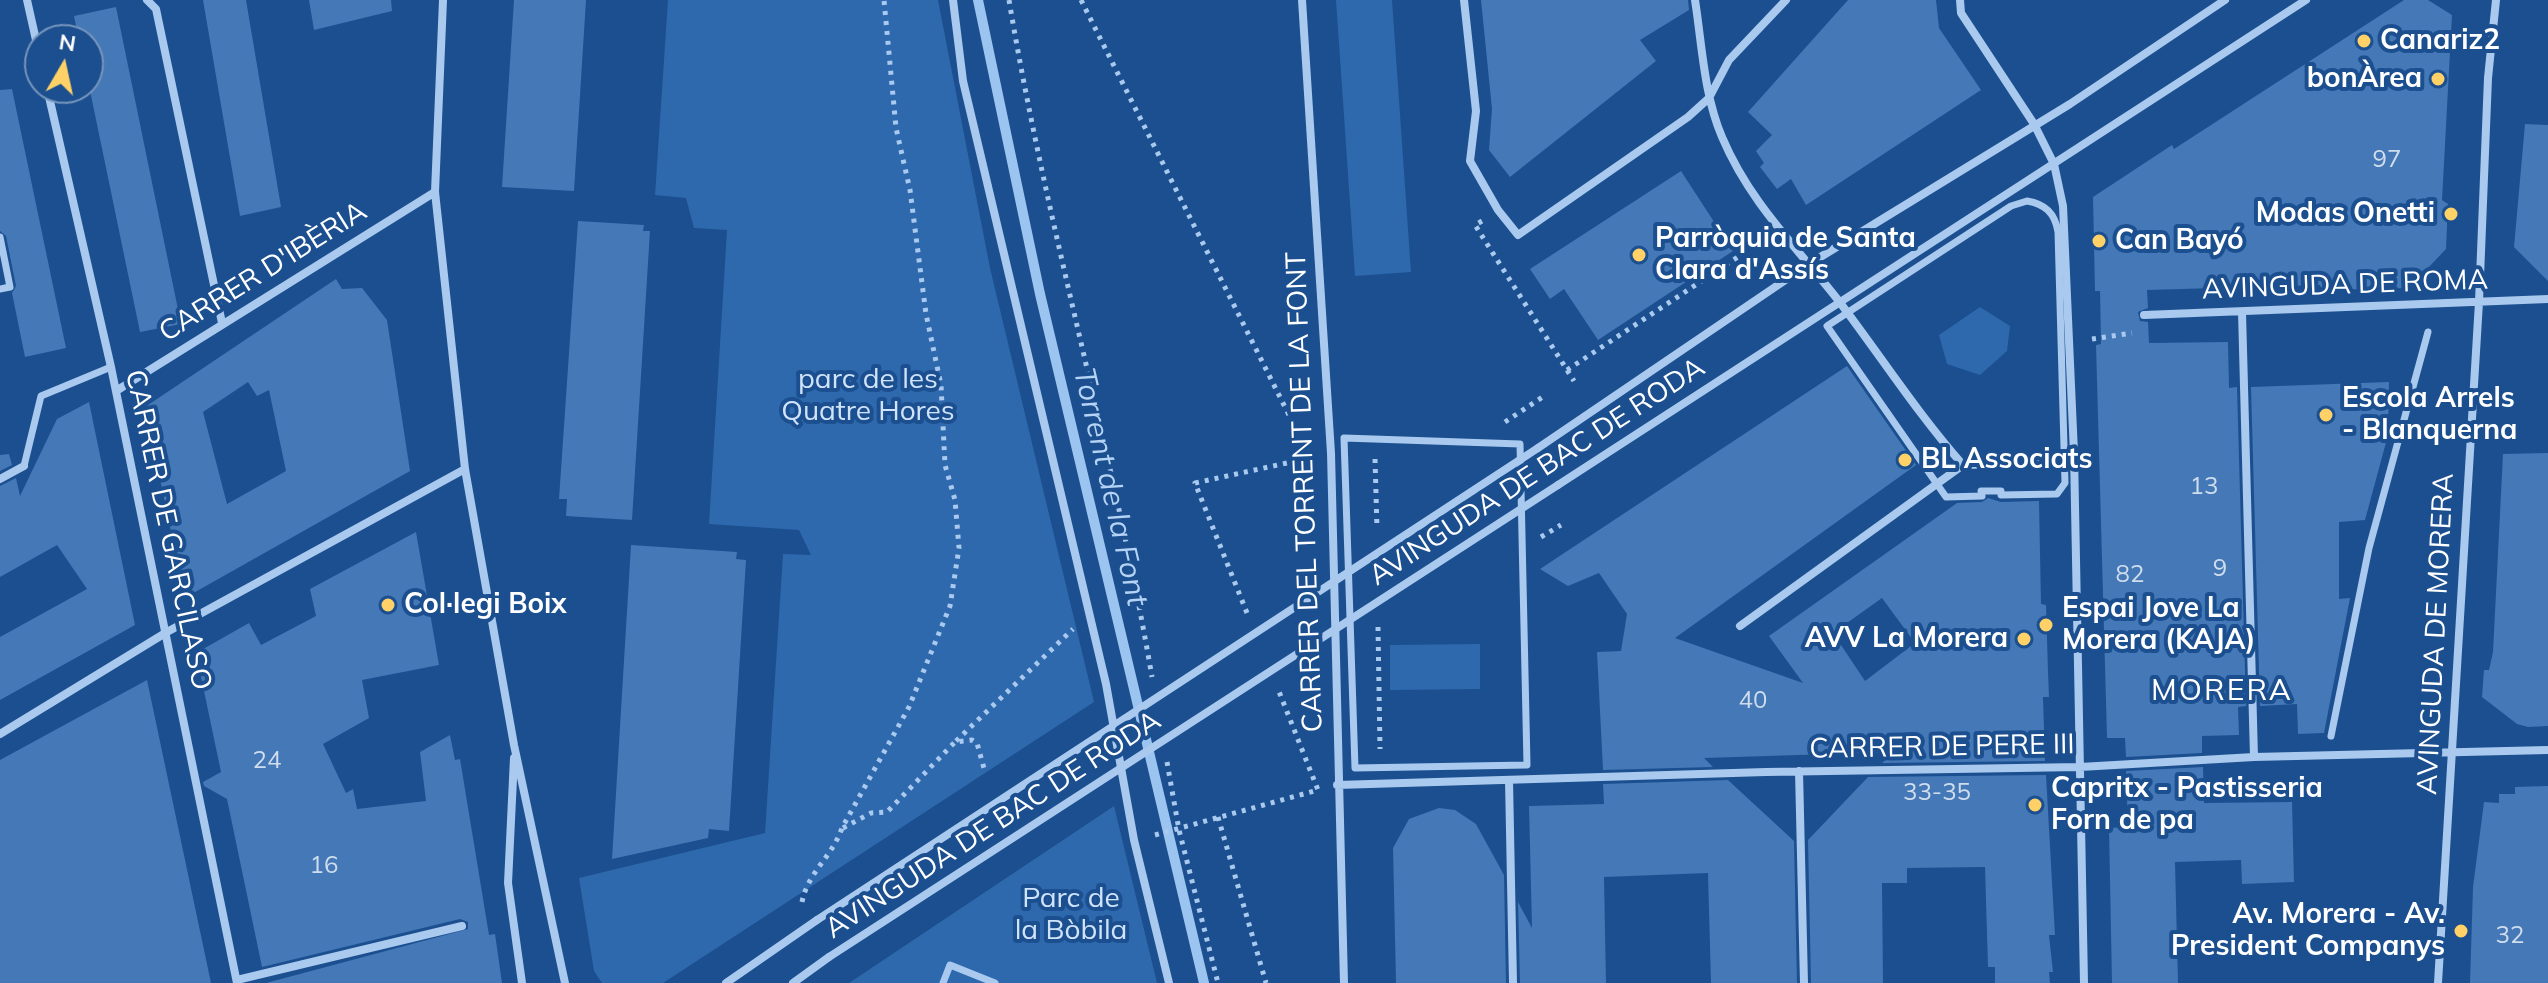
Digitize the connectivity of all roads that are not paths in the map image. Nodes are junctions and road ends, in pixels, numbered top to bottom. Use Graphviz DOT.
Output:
graph roads {
  1 [pos="27,0"];
  2 [pos="147,0"];
  3 [pos="443,0"];
  4 [pos="953,0"];
  5 [pos="1302,0"];
  6 [pos="1464,0"];
  7 [pos="1695,0"];
  8 [pos="1786,0"];
  9 [pos="1960,0"];
  10 [pos="2225,0"];
  11 [pos="2306,0"];
  12 [pos="2496,0"];
  13 [pos="32,24"];
  14 [pos="1709,98"];
  15 [pos="51,104"];
  16 [pos="2034,124"];
  17 [pos="2054,164"];
  18 [pos="435,192"];
  19 [pos="0,237"];
  20 [pos="1809,264"];
  21 [pos="0,289"];
  22 [pos="2548,299"];
  23 [pos="1839,302"];
  24 [pos="2479,302"];
  25 [pos="1847,312"];
  26 [pos="2242,312"];
  27 [pos="2144,315"];
  28 [pos="222,323"];
  29 [pos="2428,332"];
  30 [pos="111,367"];
  31 [pos="116,391"];
  32 [pos="1484,442"];
  33 [pos="2074,453"];
  34 [pos="2065,456"];
  35 [pos="1963,465"];
  36 [pos="24,466"];
  37 [pos="465,469"];
  38 [pos="0,479"];
  39 [pos="1938,484"];
  40 [pos="1740,626"];
  41 [pos="167,632"];
  42 [pos="0,734"];
  43 [pos="2331,736"];
  44 [pos="514,745"];
  45 [pos="2548,750"];
  46 [pos="2450,753"];
  47 [pos="2254,757"];
  48 [pos="2080,767"];
  49 [pos="1799,771"];
  50 [pos="1509,780"];
  51 [pos="1337,785"];
  52 [pos="462,926"];
  53 [pos="237,981"];
  54 [pos="522,983"];
  55 [pos="565,983"];
  56 [pos="726,983"];
  57 [pos="793,983"];
  58 [pos="943,983"];
  59 [pos="995,983"];
  60 [pos="1169,983"];
  61 [pos="1344,983"];
  62 [pos="1513,983"];
  63 [pos="1804,983"];
  64 [pos="2084,983"];
  65 [pos="2438,983"];
  1 -- 13 [label="street"];
  2 -- 28 [label="street"];
  3 -- 18 [label="street"];
  4 -- 60 [label="street"];
  5 -- 51 [label="street, CARRER DEL TORRENT DE LA FONT"];
  6 -- 14 [label="street"];
  7 -- 14 [label="street"];
  8 -- 14 [label="street"];
  9 -- 16 [label="street"];
  10 -- 16 [label="street, AVINGUDA DE BAC DE RODA"];
  11 -- 17 [label="street, AVINGUDA DE BAC DE RODA"];
  12 -- 24 [label="street, AVINGUDA DE MORERA"];
  14 -- 20 [label="street"];
  15 -- 30 [label="street, CARRER DE GARCILASO"];
  16 -- 17 [label="street"];
  16 -- 20 [label="street, AVINGUDA DE BAC DE RODA"];
  17 -- 23 [label="street, AVINGUDA DE BAC DE RODA"];
  17 -- 33 [label="street"];
  18 -- 28 [label="street, CARRER D'IBÈRIA"];
  18 -- 37 [label="street"];
  19 -- 21 [label="street"];
  20 -- 23 [label="street"];
  20 -- 56 [label="street, AVINGUDA DE BAC DE RODA, bridge"];
  22 -- 24 [label="street, AVINGUDA DE ROMA"];
  23 -- 25 [label="street"];
  23 -- 57 [label="street, AVINGUDA DE BAC DE RODA, bridge"];
  24 -- 26 [label="street, AVINGUDA DE ROMA"];
  24 -- 46 [label="street, AVINGUDA DE MORERA"];
  25 -- 34 [label="street"];
  25 -- 35 [label="street"];
  25 -- 39 [label="street"];
  26 -- 27 [label="street, AVINGUDA DE ROMA"];
  26 -- 47 [label="street"];
  28 -- 31 [label="street, CARRER D'IBÈRIA"];
  29 -- 43 [label="street"];
  30 -- 31 [label="street, CARRER DE GARCILASO"];
  30 -- 36 [label="street"];
  31 -- 41 [label="street, CARRER DE GARCILASO"];
  32 -- 32 [label="street"];
  33 -- 34 [label="street"];
  33 -- 48 [label="street"];
  34 -- 35 [label="street"];
  34 -- 39 [label="street"];
  35 -- 39 [label="street"];
  36 -- 38 [label="street"];
  37 -- 41 [label="street"];
  37 -- 44 [label="street"];
  39 -- 40 [label="street"];
  41 -- 42 [label="street"];
  41 -- 53 [label="street, CARRER DE GARCILASO"];
  44 -- 54 [label="street"];
  44 -- 55 [label="street"];
  45 -- 46 [label="street, CARRER DE PERE III"];
  46 -- 47 [label="street, CARRER DE PERE III"];
  46 -- 65 [label="street, AVINGUDA DE MORERA"];
  47 -- 48 [label="street, CARRER DE PERE III"];
  48 -- 49 [label="street, CARRER DE PERE III"];
  48 -- 64 [label="street"];
  49 -- 50 [label="street, CARRER DE PERE III"];
  49 -- 63 [label="street"];
  50 -- 51 [label="street, CARRER DE PERE III"];
  50 -- 62 [label="street"];
  51 -- 61 [label="street, CARRER DEL TORRENT DE LA FONT"];
  52 -- 53 [label="street"];
  58 -- 59 [label="street"];
}
